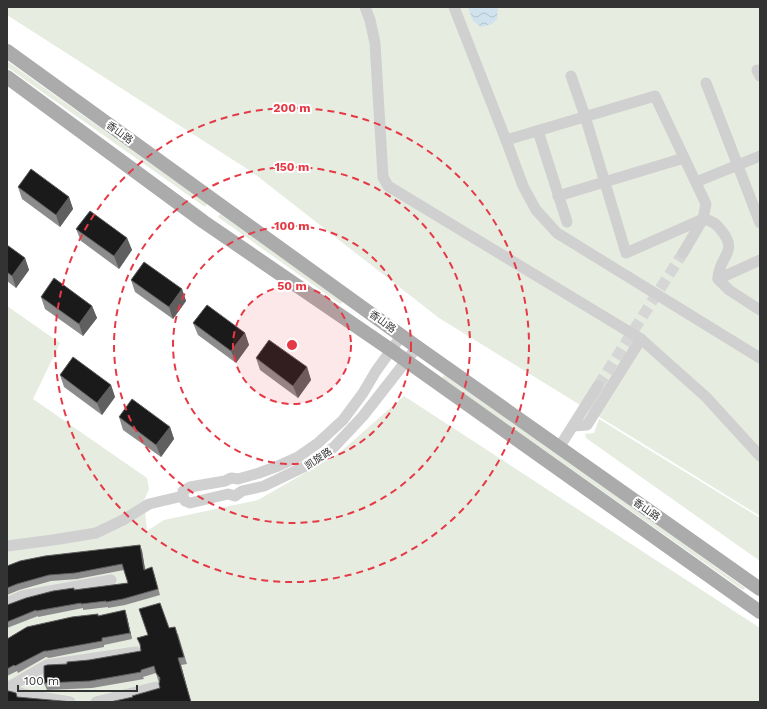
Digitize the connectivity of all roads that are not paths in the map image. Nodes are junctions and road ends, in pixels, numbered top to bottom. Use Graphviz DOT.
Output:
graph roads {
  1 [pos="364,7"];
  2 [pos="454,7"];
  3 [pos="7,51"];
  4 [pos="571,76"];
  5 [pos="7,77"];
  6 [pos="706,83"];
  7 [pos="585,116"];
  8 [pos="538,131"];
  9 [pos="506,140"];
  10 [pos="760,156"];
  11 [pos="684,158"];
  12 [pos="738,166"];
  13 [pos="604,182"];
  14 [pos="696,182"];
  15 [pos="558,196"];
  16 [pos="703,219"];
  17 [pos="567,222"];
  18 [pos="760,223"];
  19 [pos="683,253"];
  20 [pos="760,260"];
  21 [pos="718,279"];
  22 [pos="760,310"];
  23 [pos="402,334"];
  24 [pos="641,339"];
  25 [pos="417,347"];
  26 [pos="391,350"];
  27 [pos="760,358"];
  28 [pos="406,361"];
  29 [pos="598,386"];
  30 [pos="573,426"];
  31 [pos="560,446"];
  32 [pos="760,456"];
  33 [pos="238,479"];
  34 [pos="225,481"];
  35 [pos="242,491"];
  36 [pos="228,494"];
  37 [pos="182,496"];
  38 [pos="7,546"];
  39 [pos="111,580"];
  40 [pos="760,589"];
  41 [pos="7,603"];
  42 [pos="760,612"];
  43 [pos="136,652"];
  44 [pos="156,687"];
  45 [pos="7,689"];
  46 [pos="70,702"];
  47 [pos="96,702"];
  1 -- 24 [label="street"];
  2 -- 9 [label="street"];
  3 -- 23 [label="main road, 香山路"];
  4 -- 7 [label="street"];
  5 -- 26 [label="main road, 香山路"];
  6 -- 12 [label="street"];
  7 -- 8 [label="street"];
  7 -- 11 [label="street"];
  7 -- 13 [label="street"];
  8 -- 9 [label="street"];
  8 -- 15 [label="street"];
  9 -- 27 [label="street"];
  10 -- 12 [label="street"];
  11 -- 13 [label="street"];
  11 -- 14 [label="street"];
  12 -- 14 [label="street"];
  12 -- 18 [label="street"];
  13 -- 15 [label="street"];
  13 -- 16 [label="street"];
  14 -- 16 [label="street"];
  15 -- 17 [label="street"];
  16 -- 19 [label="street"];
  16 -- 21 [label="street"];
  20 -- 21 [label="street"];
  21 -- 22 [label="street"];
  23 -- 25 [label="main road, 香山路"];
  23 -- 26 [label="street, 凯旋路"];
  24 -- 30 [label="street"];
  24 -- 32 [label="street"];
  25 -- 28 [label="street, 凯旋路"];
  25 -- 31 [label="main road, 香山路"];
  26 -- 28 [label="main road, 香山路"];
  26 -- 33 [label="street, 凯旋路"];
  28 -- 35 [label="street, 凯旋路"];
  28 -- 42 [label="main road, 香山路"];
  29 -- 30 [label="street"];
  30 -- 31 [label="street"];
  31 -- 40 [label="main road, 香山路"];
  33 -- 34 [label="street, 凯旋路"];
  33 -- 35 [label="street"];
  34 -- 36 [label="street"];
  34 -- 37 [label="street, 凯旋路"];
  35 -- 36 [label="street, 凯旋路"];
  36 -- 37 [label="street, 凯旋路"];
  37 -- 38 [label="street, 凯旋路"];
  39 -- 41 [label="street"];
  43 -- 45 [label="street"];
  44 -- 47 [label="street"];
  45 -- 46 [label="street"];
}
